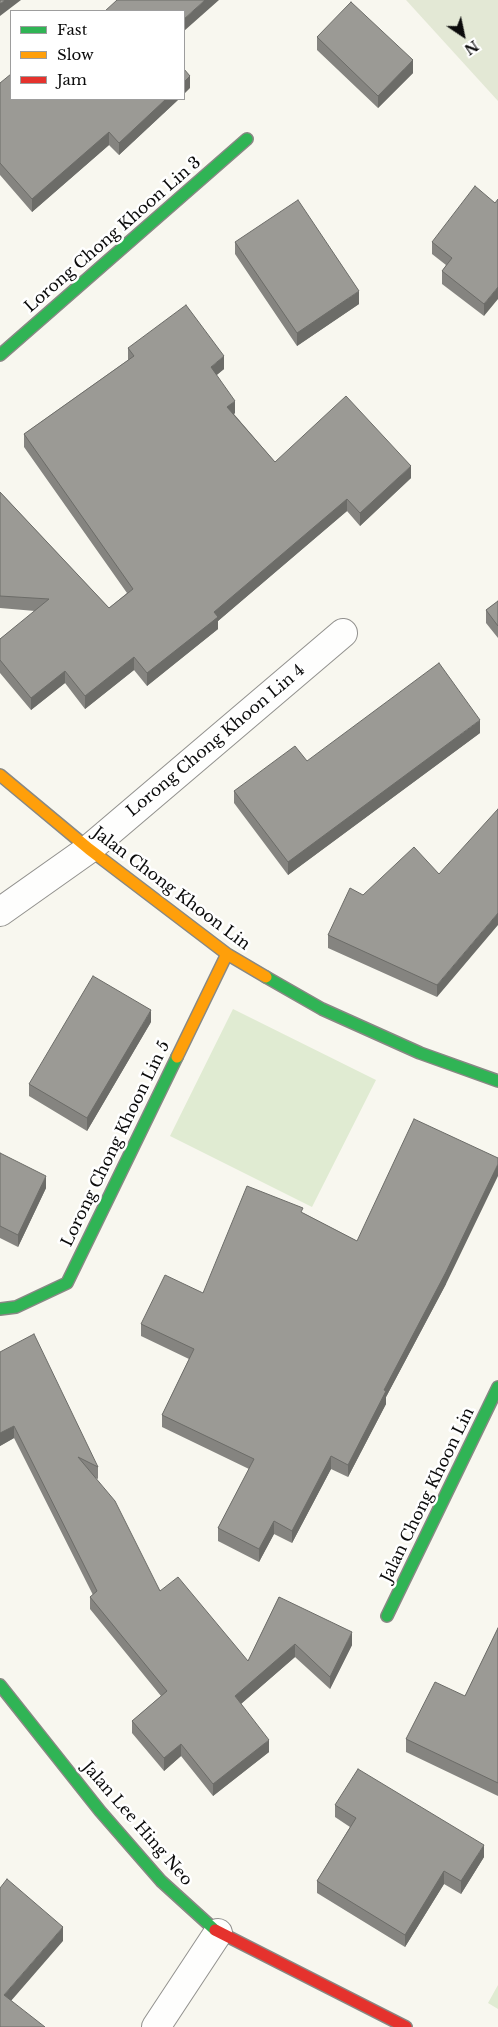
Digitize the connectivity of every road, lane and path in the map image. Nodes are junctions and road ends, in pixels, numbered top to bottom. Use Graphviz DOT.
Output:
graph roads {
  1 [pos="247,139"];
  2 [pos="0,355"];
  3 [pos="343,633"];
  4 [pos="0,775"];
  5 [pos="90,849"];
  6 [pos="0,912"];
  7 [pos="227,954"];
  8 [pos="497,1080"];
  9 [pos="0,1309"];
  10 [pos="498,1387"];
  11 [pos="387,1616"];
  12 [pos="0,1685"];
  13 [pos="218,1933"];
  14 [pos="156,2027"];
  15 [pos="406,2027"];
  1 -- 2 [label="street, Lorong Chong Khoon Lin 3"];
  3 -- 5 [label="street, Lorong Chong Khoon Lin 4"];
  4 -- 5 [label="street, Jalan Chong Khoon Lin"];
  5 -- 6 [label="street, Lorong Chong Khoon Lin 4"];
  5 -- 7 [label="street, Jalan Chong Khoon Lin"];
  7 -- 8 [label="street, Jalan Chong Khoon Lin"];
  7 -- 9 [label="street, Lorong Chong Khoon Lin 5"];
  10 -- 11 [label="street, Jalan Chong Khoon Lin"];
  12 -- 13 [label="street, Jalan Lee Hing Neo"];
  13 -- 14 [label="street"];
  13 -- 15 [label="street, Jalan Lee Hing Neo"];
}
